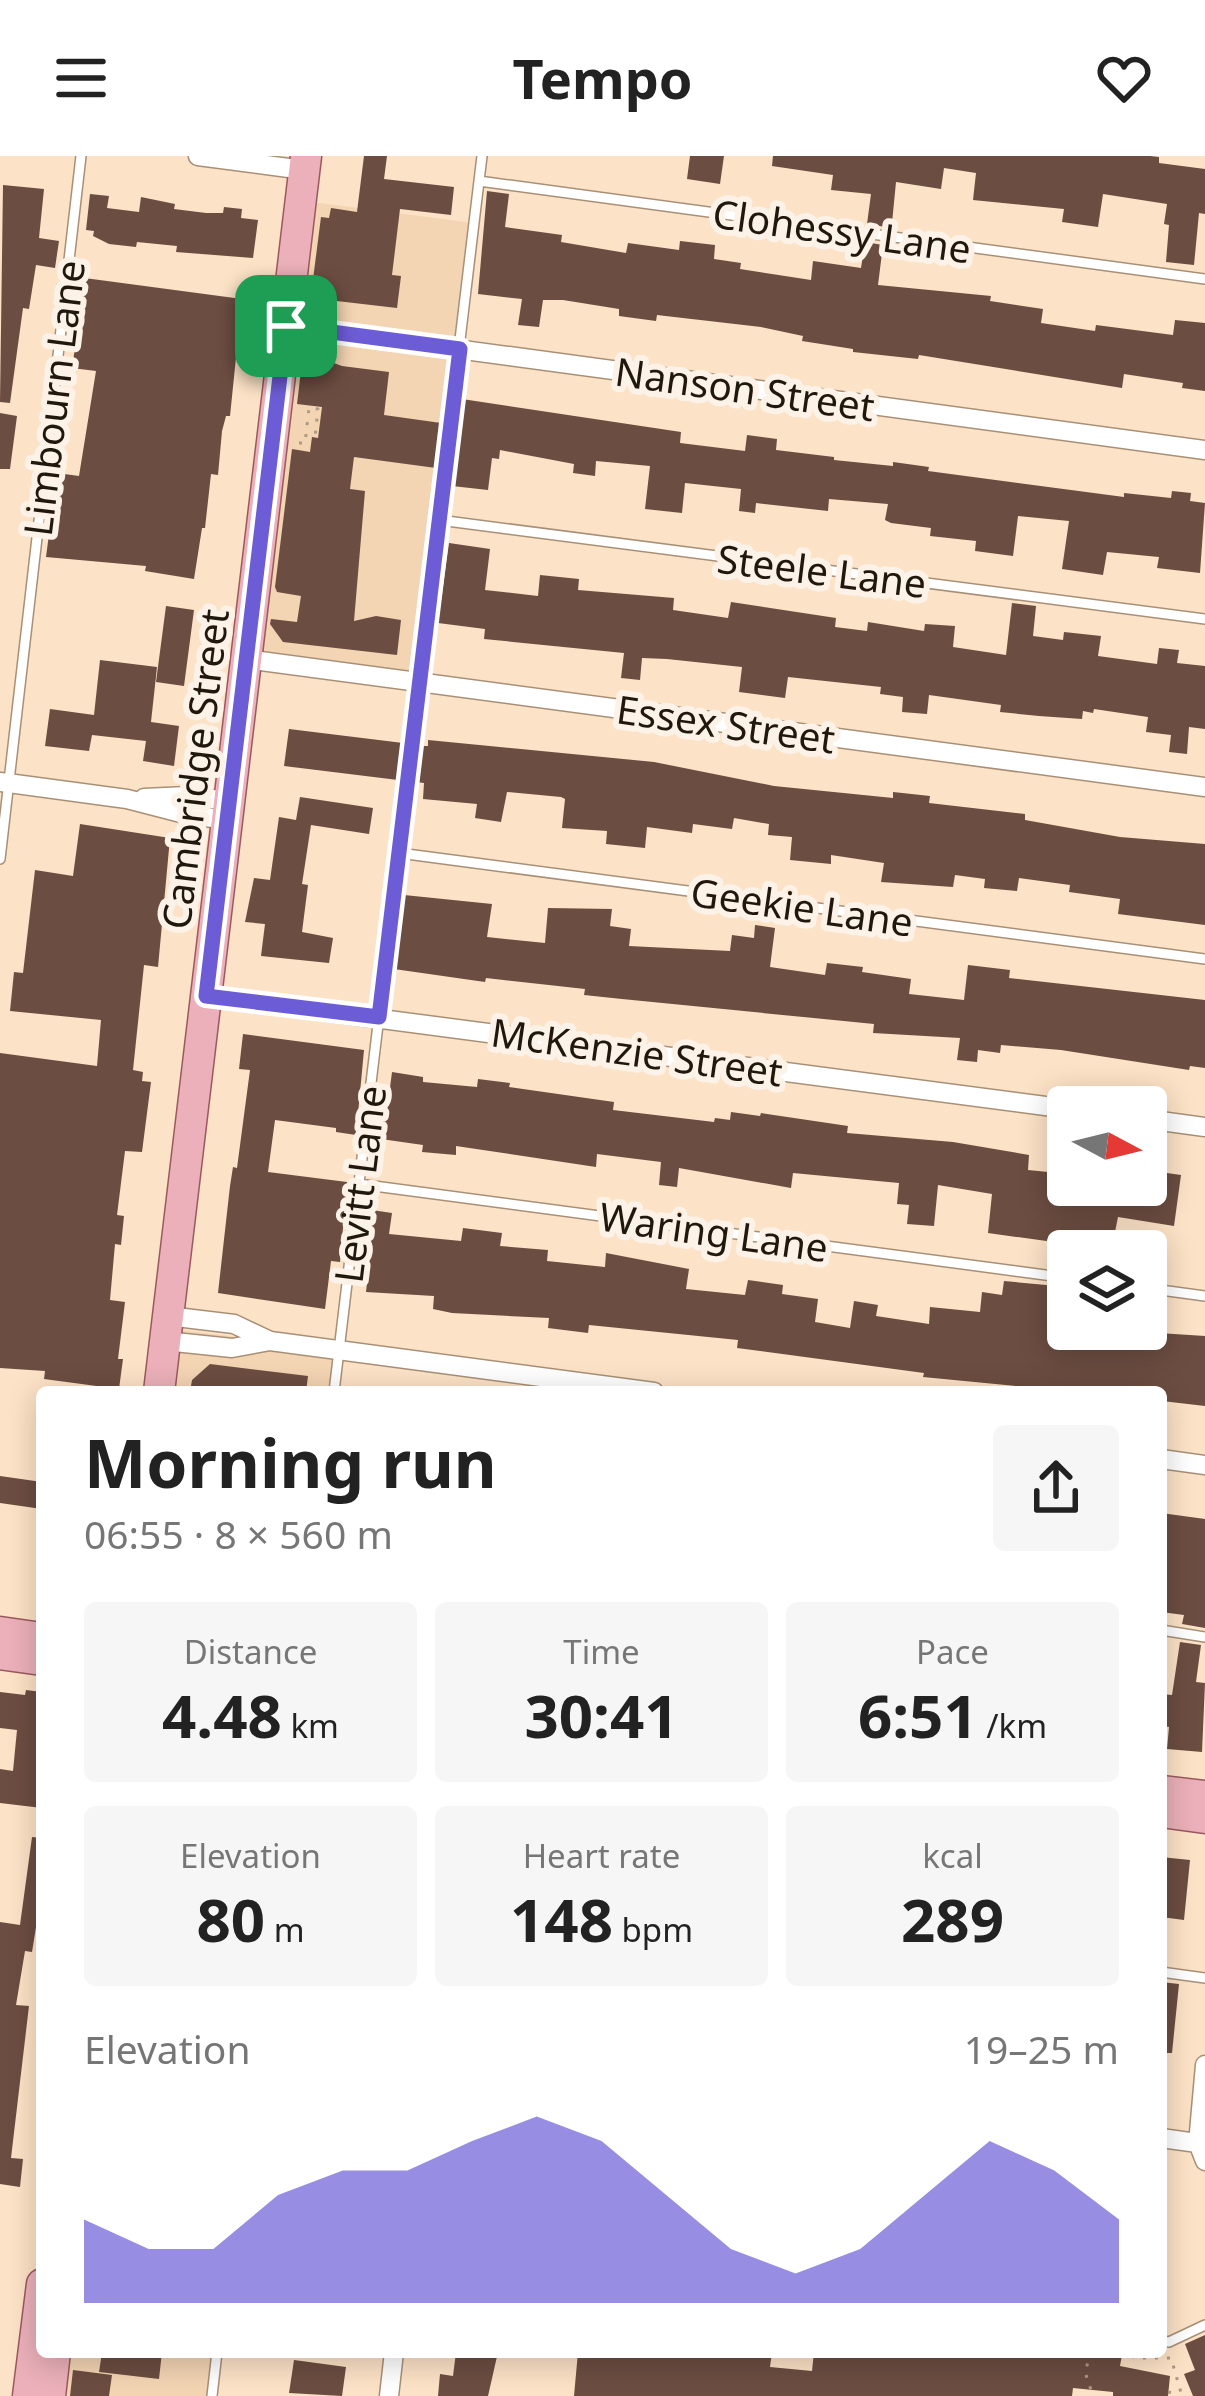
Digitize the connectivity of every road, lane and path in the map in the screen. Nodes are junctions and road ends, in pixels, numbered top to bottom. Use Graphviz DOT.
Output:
graph roads {
  1 [pos="81,156"];
  2 [pos="198,156"];
  3 [pos="482,156"];
  4 [pos="305,163"];
  5 [pos="479,181"];
  6 [pos="1205,279"];
  7 [pos="286,326"];
  8 [pos="460,349"];
  9 [pos="315,437"];
  10 [pos="299,443"];
  11 [pos="1205,450"];
  12 [pos="439,520"];
  13 [pos="1205,620"];
  14 [pos="246,659"];
  15 [pos="420,682"];
  16 [pos="4,783"];
  17 [pos="1205,787"];
  18 [pos="228,810"];
  19 [pos="399,853"];
  20 [pos="0,859"];
  21 [pos="1205,959"];
  22 [pos="206,996"];
  23 [pos="379,1017"];
  24 [pos="1047,1105"];
  25 [pos="1167,1122"];
  26 [pos="1205,1127"];
  27 [pos="359,1184"];
  28 [pos="1047,1275"];
  29 [pos="1167,1291"];
  30 [pos="1205,1296"];
  31 [pos="166,1328"];
  32 [pos="339,1350"];
  33 [pos="160,1386"];
  34 [pos="335,1386"];
  35 [pos="609,1386"];
  36 [pos="1167,1460"];
  37 [pos="1205,1466"];
  38 [pos="1167,1631"];
  39 [pos="0,1632"];
  40 [pos="36,1636"];
  41 [pos="1205,1636"];
  42 [pos="0,1654"];
  43 [pos="36,1659"];
  44 [pos="1167,1792"];
  45 [pos="1205,1796"];
  46 [pos="1167,1813"];
  47 [pos="1205,1818"];
  48 [pos="1167,1973"];
  49 [pos="1205,1978"];
  50 [pos="1205,2065"];
  51 [pos="1167,2140"];
  52 [pos="1203,2149"];
  53 [pos="1205,2325"];
  54 [pos="36,2332"];
  55 [pos="1167,2342"];
  56 [pos="55,2358"];
  57 [pos="216,2358"];
  58 [pos="393,2358"];
  59 [pos="1089,2358"];
  60 [pos="1136,2358"];
  61 [pos="1167,2358"];
  62 [pos="1167,2358"];
  63 [pos="1168,2392"];
  64 [pos="1181,2395"];
  65 [pos="28,2396"];
  66 [pos="50,2396"];
  67 [pos="212,2396"];
  68 [pos="389,2396"];
  69 [pos="1093,2396"];
  1 -- 16 [label="lane, Limbourn Lane"];
  2 -- 4 [label="street"];
  3 -- 5 [label="lane, Levitt Lane"];
  4 -- 7 [label="main road, Cambridge Street"];
  5 -- 6 [label="lane, Clohessy Lane"];
  5 -- 8 [label="lane, Levitt Lane"];
  7 -- 8 [label="street, Nanson Street"];
  7 -- 14 [label="main road, Cambridge Street"];
  8 -- 11 [label="street, Nanson Street"];
  8 -- 12 [label="lane, Levitt Lane"];
  9 -- 10 [label="path"];
  12 -- 13 [label="lane, Steele Lane"];
  12 -- 15 [label="lane, Levitt Lane"];
  14 -- 15 [label="street, Essex Street"];
  14 -- 18 [label="main road, Cambridge Street"];
  15 -- 17 [label="street, Essex Street"];
  15 -- 19 [label="lane, Levitt Lane"];
  16 -- 18 [label="street"];
  16 -- 20 [label="lane, Limbourn Lane"];
  18 -- 22 [label="main road, Cambridge Street"];
  19 -- 21 [label="lane, Geekie Lane"];
  19 -- 23 [label="lane, Levitt Lane"];
  22 -- 23 [label="street, McKenzie Street"];
  22 -- 31 [label="main road, Cambridge Street"];
  23 -- 24 [label="street, McKenzie Street"];
  23 -- 27 [label="lane, Levitt Lane"];
  25 -- 26 [label="street"];
  27 -- 28 [label="lane, Waring Lane"];
  27 -- 32 [label="lane, Levitt Lane"];
  29 -- 30 [label="lane"];
  31 -- 32 [label="street"];
  31 -- 33 [label="main road, Cambridge Street"];
  32 -- 34 [label="lane, Levitt Lane"];
  32 -- 35 [label="street"];
  36 -- 37 [label="street"];
  38 -- 41 [label="lane"];
  39 -- 40 [label="main road"];
  42 -- 43 [label="main road"];
  44 -- 45 [label="main road"];
  46 -- 47 [label="main road"];
  48 -- 49 [label="lane"];
  50 -- 52 [label="street"];
  51 -- 52 [label="street"];
  53 -- 55 [label="lane"];
  54 -- 65 [label="main road"];
  56 -- 66 [label="main road"];
  57 -- 67 [label="lane"];
  58 -- 68 [label="street"];
  59 -- 69 [label="path"];
  60 -- 61 [label="path"];
  62 -- 64 [label="path"];
  63 -- 64 [label="path"];
}
